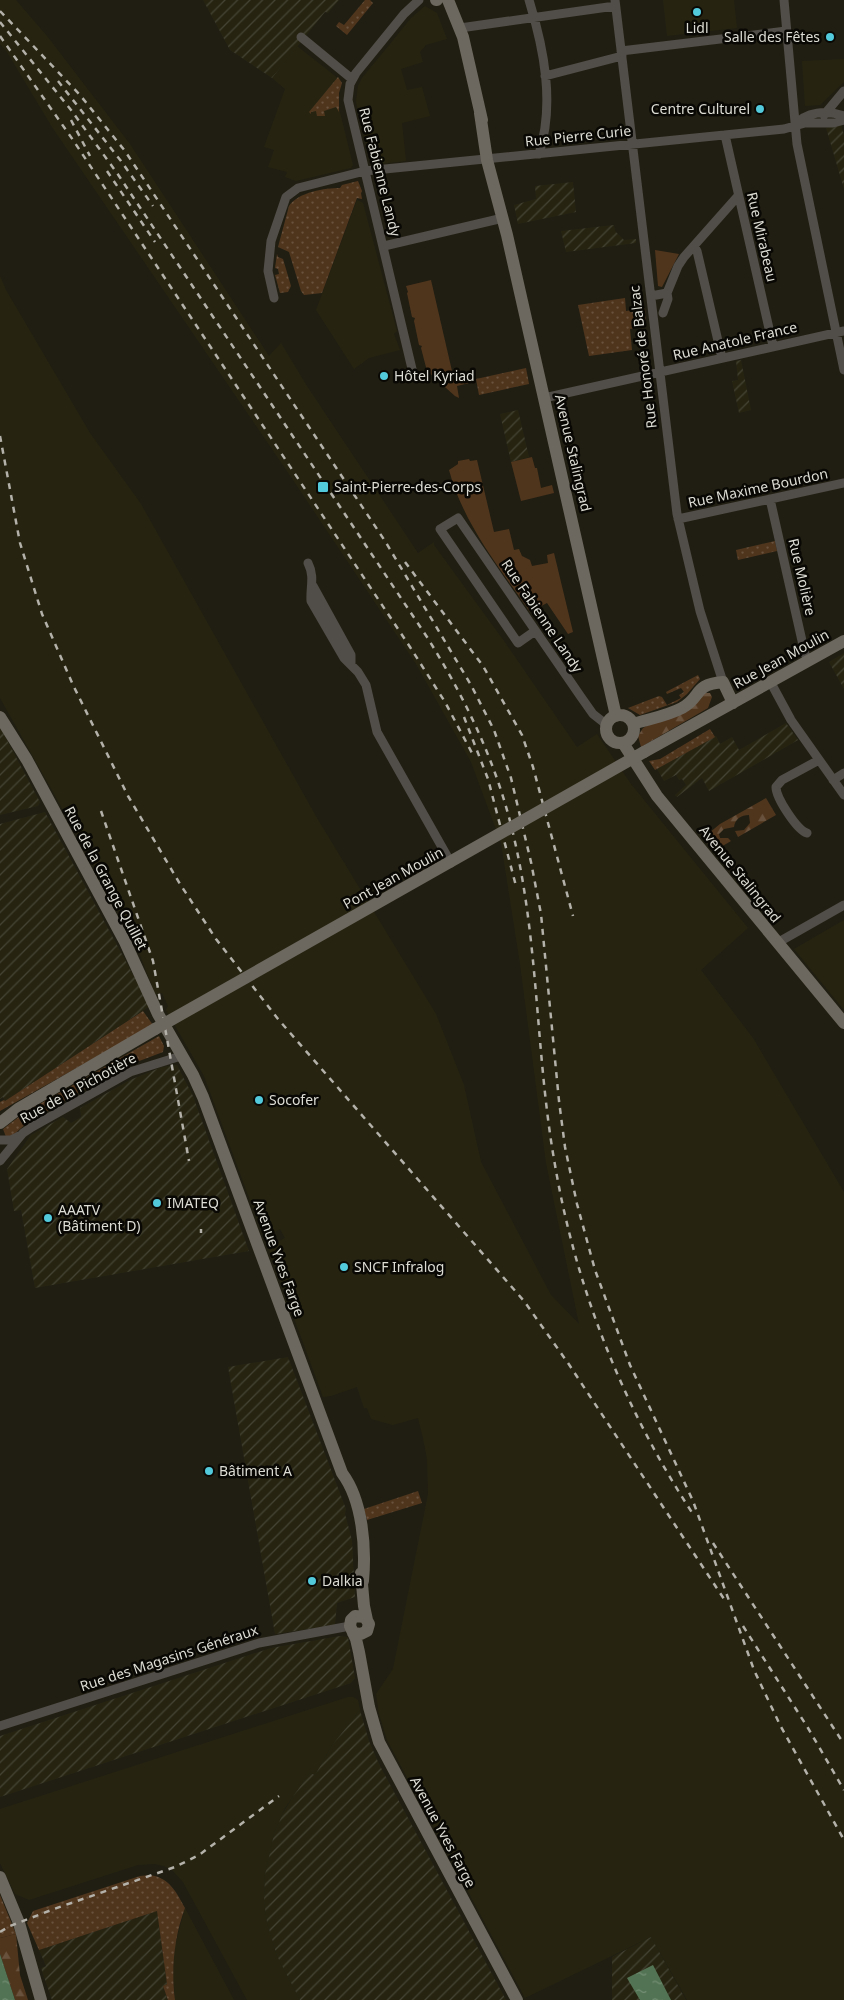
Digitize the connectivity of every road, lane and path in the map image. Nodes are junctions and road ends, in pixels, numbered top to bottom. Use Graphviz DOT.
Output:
graph roads {
  1 [pos="419,0"];
  2 [pos="436,0"];
  3 [pos="448,0"];
  4 [pos="529,0"];
  5 [pos="784,0"];
  6 [pos="615,3"];
  7 [pos="534,17"];
  8 [pos="460,28"];
  9 [pos="786,31"];
  10 [pos="301,37"];
  11 [pos="622,53"];
  12 [pos="470,75"];
  13 [pos="545,76"];
  14 [pos="352,79"];
  15 [pos="844,91"];
  16 [pos="825,113"];
  17 [pos="844,116"];
  18 [pos="844,120"];
  19 [pos="821,122"];
  20 [pos="794,126"];
  21 [pos="724,135"];
  22 [pos="633,145"];
  23 [pos="539,154"];
  24 [pos="490,159"];
  25 [pos="365,171"];
  26 [pos="738,196"];
  27 [pos="503,218"];
  28 [pos="384,246"];
  29 [pos="694,246"];
  30 [pos="667,293"];
  31 [pos="651,296"];
  32 [pos="274,298"];
  33 [pos="663,313"];
  34 [pos="840,331"];
  35 [pos="773,346"];
  36 [pos="722,358"];
  37 [pos="844,370"];
  38 [pos="413,373"];
  39 [pos="659,373"];
  40 [pos="544,398"];
  41 [pos="844,484"];
  42 [pos="770,500"];
  43 [pos="678,519"];
  44 [pos="308,564"];
  45 [pos="535,631"];
  46 [pos="844,641"];
  47 [pos="809,661"];
  48 [pos="723,682"];
  49 [pos="771,683"];
  50 [pos="733,703"];
  51 [pos="616,716"];
  52 [pos="0,717"];
  53 [pos="633,724"];
  54 [pos="607,725"];
  55 [pos="623,742"];
  56 [pos="644,752"];
  57 [pos="819,760"];
  58 [pos="844,773"];
  59 [pos="833,780"];
  60 [pos="844,795"];
  61 [pos="807,833"];
  62 [pos="451,863"];
  63 [pos="844,905"];
  64 [pos="777,943"];
  65 [pos="843,1023"];
  66 [pos="181,1056"];
  67 [pos="18,1109"];
  68 [pos="0,1116"];
  69 [pos="0,1123"];
  70 [pos="23,1133"];
  71 [pos="0,1140"];
  72 [pos="0,1161"];
  73 [pos="358,1625"];
  74 [pos="0,1726"];
  75 [pos="0,1877"];
  76 [pos="41,2000"];
  77 [pos="517,2000"];
  1 -- 14 [label="street"];
  2 -- 12 [label="street, Avenue Stalingrad"];
  3 -- 8 [label="street, Avenue Stalingrad"];
  4 -- 7 [label="street"];
  5 -- 9 [label="street"];
  6 -- 7 [label="street"];
  6 -- 11 [label="street, Rue Honoré de Balzac"];
  7 -- 8 [label="street"];
  7 -- 13 [label="street"];
  8 -- 12 [label="street, Avenue Stalingrad"];
  9 -- 11 [label="street"];
  9 -- 20 [label="street"];
  10 -- 14 [label="street"];
  11 -- 13 [label="street"];
  11 -- 22 [label="street, Rue Honoré de Balzac"];
  12 -- 24 [label="street, Avenue Stalingrad"];
  13 -- 23 [label="street"];
  14 -- 25 [label="street, Rue Fabienne Landy"];
  15 -- 16 [label="street"];
  16 -- 17 [label="street, Rue Pierre Curie"];
  16 -- 19 [label="street"];
  16 -- 20 [label="street, Rue Pierre Curie"];
  18 -- 19 [label="street, Rue Pierre Curie"];
  19 -- 20 [label="street, Rue Pierre Curie"];
  20 -- 21 [label="street, Rue Pierre Curie"];
  20 -- 34 [label="street"];
  21 -- 22 [label="street, Rue Pierre Curie"];
  21 -- 26 [label="street, Rue Mirabeau"];
  22 -- 23 [label="street, Rue Pierre Curie"];
  22 -- 31 [label="street, Rue Honoré de Balzac"];
  23 -- 24 [label="street, Rue Pierre Curie"];
  24 -- 25 [label="street, Rue Pierre Curie"];
  24 -- 27 [label="street, Avenue Stalingrad"];
  25 -- 28 [label="street, Rue Fabienne Landy"];
  25 -- 32 [label="street, Rue Pierre Curie"];
  26 -- 29 [label="street"];
  26 -- 35 [label="street, Rue Mirabeau"];
  27 -- 28 [label="street"];
  27 -- 40 [label="street, Avenue Stalingrad"];
  28 -- 38 [label="street, Rue Fabienne Landy"];
  29 -- 30 [label="street"];
  29 -- 36 [label="street"];
  30 -- 31 [label="street"];
  30 -- 33 [label="street"];
  31 -- 39 [label="street, Rue Honoré de Balzac"];
  34 -- 35 [label="street, Rue Anatole France"];
  34 -- 37 [label="street"];
  35 -- 36 [label="street, Rue Anatole France"];
  36 -- 39 [label="street, Rue Anatole France"];
  39 -- 40 [label="street, Rue Anatole France"];
  39 -- 43 [label="street, Rue Honoré de Balzac"];
  40 -- 51 [label="street, Avenue Stalingrad"];
  41 -- 42 [label="street, Rue Maxime Bourdon"];
  42 -- 43 [label="street, Rue Maxime Bourdon"];
  42 -- 47 [label="street, Rue Molière"];
  43 -- 48 [label="street, Rue Honoré de Balzac"];
  44 -- 62 [label="street"];
  45 -- 45 [label="street, Rue Fabienne Landy"];
  45 -- 54 [label="street, Rue Fabienne Landy"];
  46 -- 47 [label="street, Rue Jean Moulin"];
  47 -- 49 [label="street, Rue Jean Moulin"];
  48 -- 50 [label="street, Rue Honoré de Balzac"];
  48 -- 53 [label="street"];
  49 -- 50 [label="street, Rue Jean Moulin"];
  49 -- 57 [label="street"];
  50 -- 56 [label="street, Rue Jean Moulin"];
  51 -- 53 [label="street"];
  51 -- 54 [label="street"];
  52 -- 66 [label="street, Rue de la Grange Quillet"];
  53 -- 55 [label="street"];
  54 -- 55 [label="street"];
  55 -- 64 [label="street, Avenue Stalingrad"];
  56 -- 62 [label="street, Pont Jean Moulin, bridge"];
  57 -- 59 [label="street"];
  57 -- 61 [label="street"];
  58 -- 59 [label="street"];
  59 -- 60 [label="street"];
  62 -- 67 [label="street, Pont Jean Moulin, bridge"];
  63 -- 64 [label="street"];
  64 -- 65 [label="street, Avenue Stalingrad"];
  66 -- 70 [label="street, Rue de la Pichotière"];
  66 -- 73 [label="street, Avenue Yves Farge"];
  67 -- 68 [label="street"];
  67 -- 69 [label="street"];
  70 -- 71 [label="street"];
  70 -- 72 [label="street, Rue de la Pichotière"];
  73 -- 74 [label="street, Rue des Magasins Généraux"];
  73 -- 77 [label="street, Avenue Yves Farge"];
  75 -- 76 [label="street"];
}
